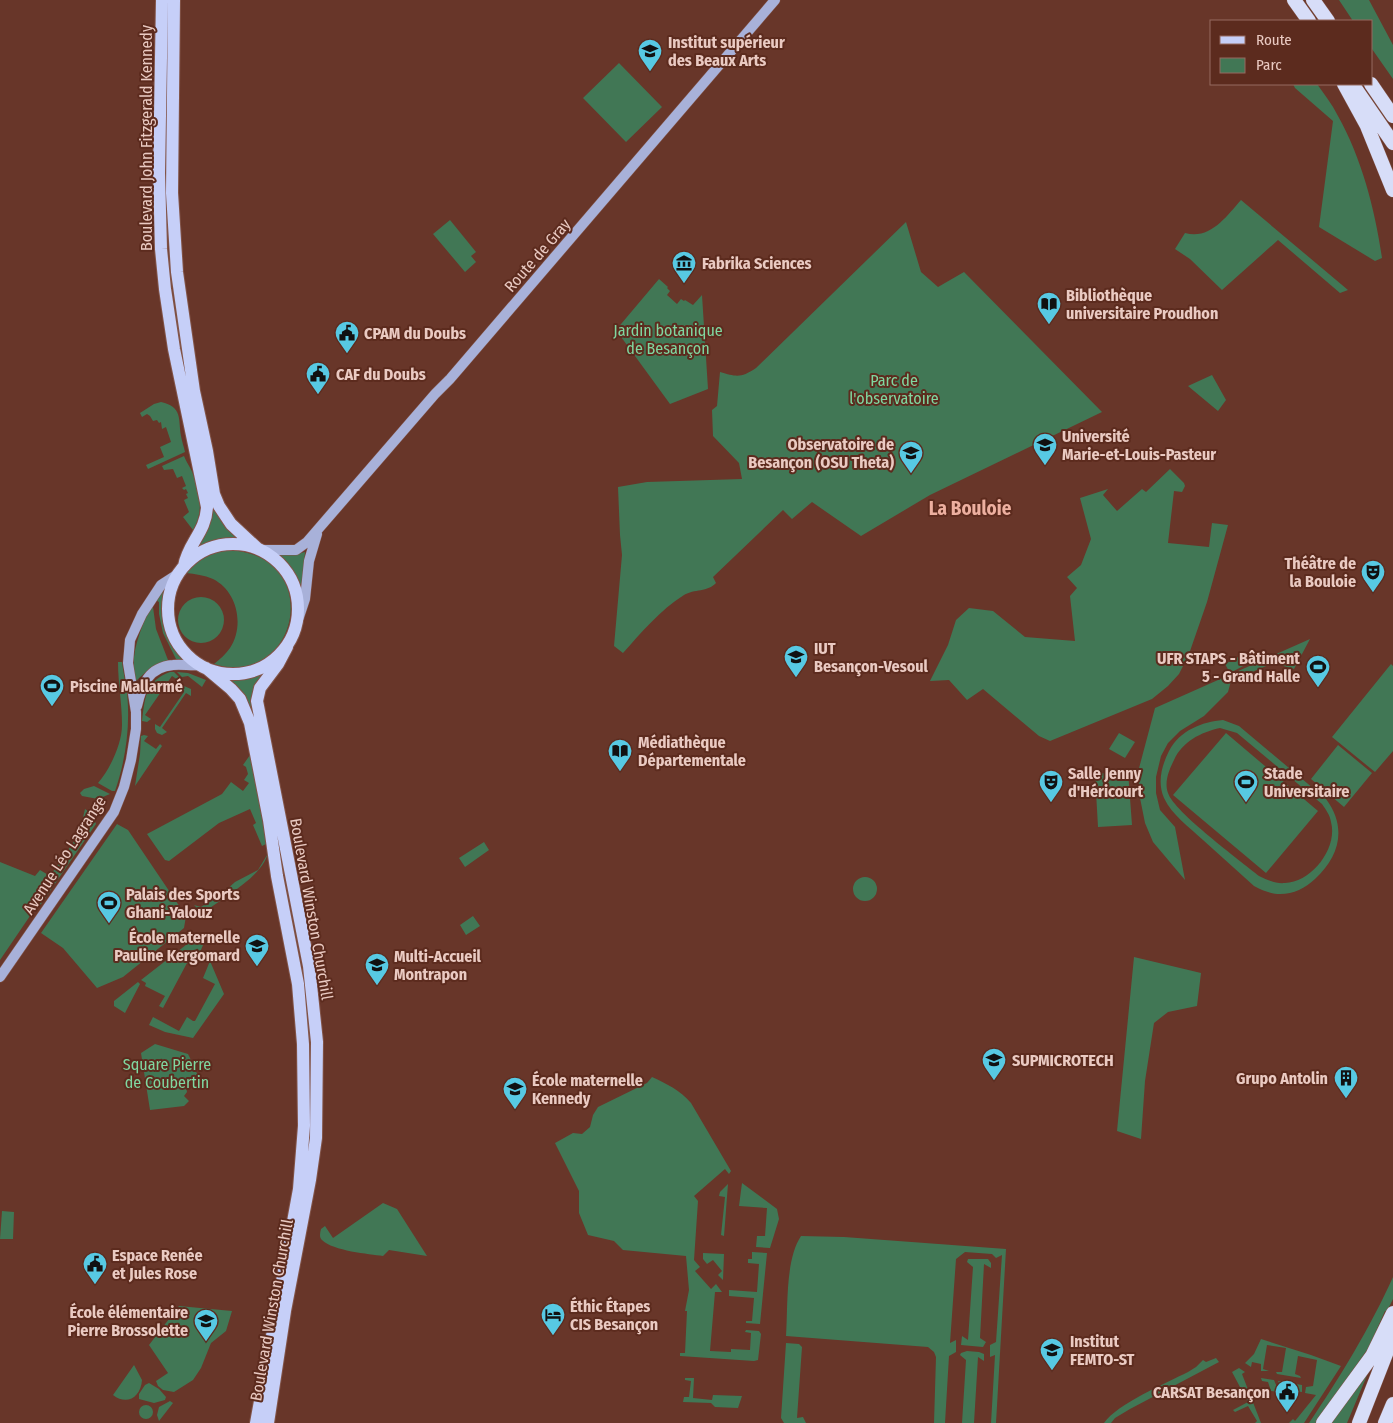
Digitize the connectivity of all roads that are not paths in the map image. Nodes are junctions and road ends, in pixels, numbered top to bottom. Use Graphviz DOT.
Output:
graph roads {
  1 [pos="162,0"];
  2 [pos="174,0"];
  3 [pos="775,0"];
  4 [pos="1294,0"];
  5 [pos="1313,0"];
  6 [pos="1308,20"];
  7 [pos="1327,20"];
  8 [pos="1373,78"];
  9 [pos="1345,85"];
  10 [pos="1353,85"];
  11 [pos="1372,85"];
  12 [pos="1393,100"];
  13 [pos="1393,116"];
  14 [pos="1393,143"];
  15 [pos="1393,190"];
  16 [pos="319,528"];
  17 [pos="259,549"];
  18 [pos="181,570"];
  19 [pos="298,620"];
  20 [pos="286,647"];
  21 [pos="203,667"];
  22 [pos="136,712"];
  23 [pos="0,977"];
  24 [pos="1393,1313"];
  25 [pos="1393,1336"];
  26 [pos="1393,1404"];
  27 [pos="256,1423"];
  28 [pos="268,1423"];
  29 [pos="1323,1423"];
  30 [pos="1360,1423"];
  31 [pos="1385,1423"];
  1 -- 18 [label="main road, Boulevard John Fitzgerald Kennedy"];
  2 -- 17 [label="main road, Boulevard John Fitzgerald Kennedy"];
  3 -- 16 [label="main road, Route de Gray"];
  4 -- 6 [label="highway"];
  5 -- 7 [label="highway"];
  8 -- 12 [label="highway"];
  9 -- 15 [label="highway"];
  10 -- 14 [label="highway"];
  11 -- 13 [label="highway"];
  16 -- 17 [label="main road, Route de Gray"];
  16 -- 19 [label="main road, Route de Gray"];
  17 -- 18 [label="main road"];
  17 -- 19 [label="main road"];
  18 -- 21 [label="main road"];
  18 -- 22 [label="main road, Avenue Léo Lagrange"];
  19 -- 20 [label="main road"];
  20 -- 21 [label="main road"];
  20 -- 28 [label="main road, Boulevard Winston Churchill"];
  21 -- 22 [label="main road, Avenue Léo Lagrange"];
  21 -- 27 [label="main road, Boulevard Winston Churchill"];
  22 -- 23 [label="main road, Avenue Léo Lagrange"];
  24 -- 29 [label="highway"];
  25 -- 30 [label="highway"];
  26 -- 31 [label="highway"];
}
